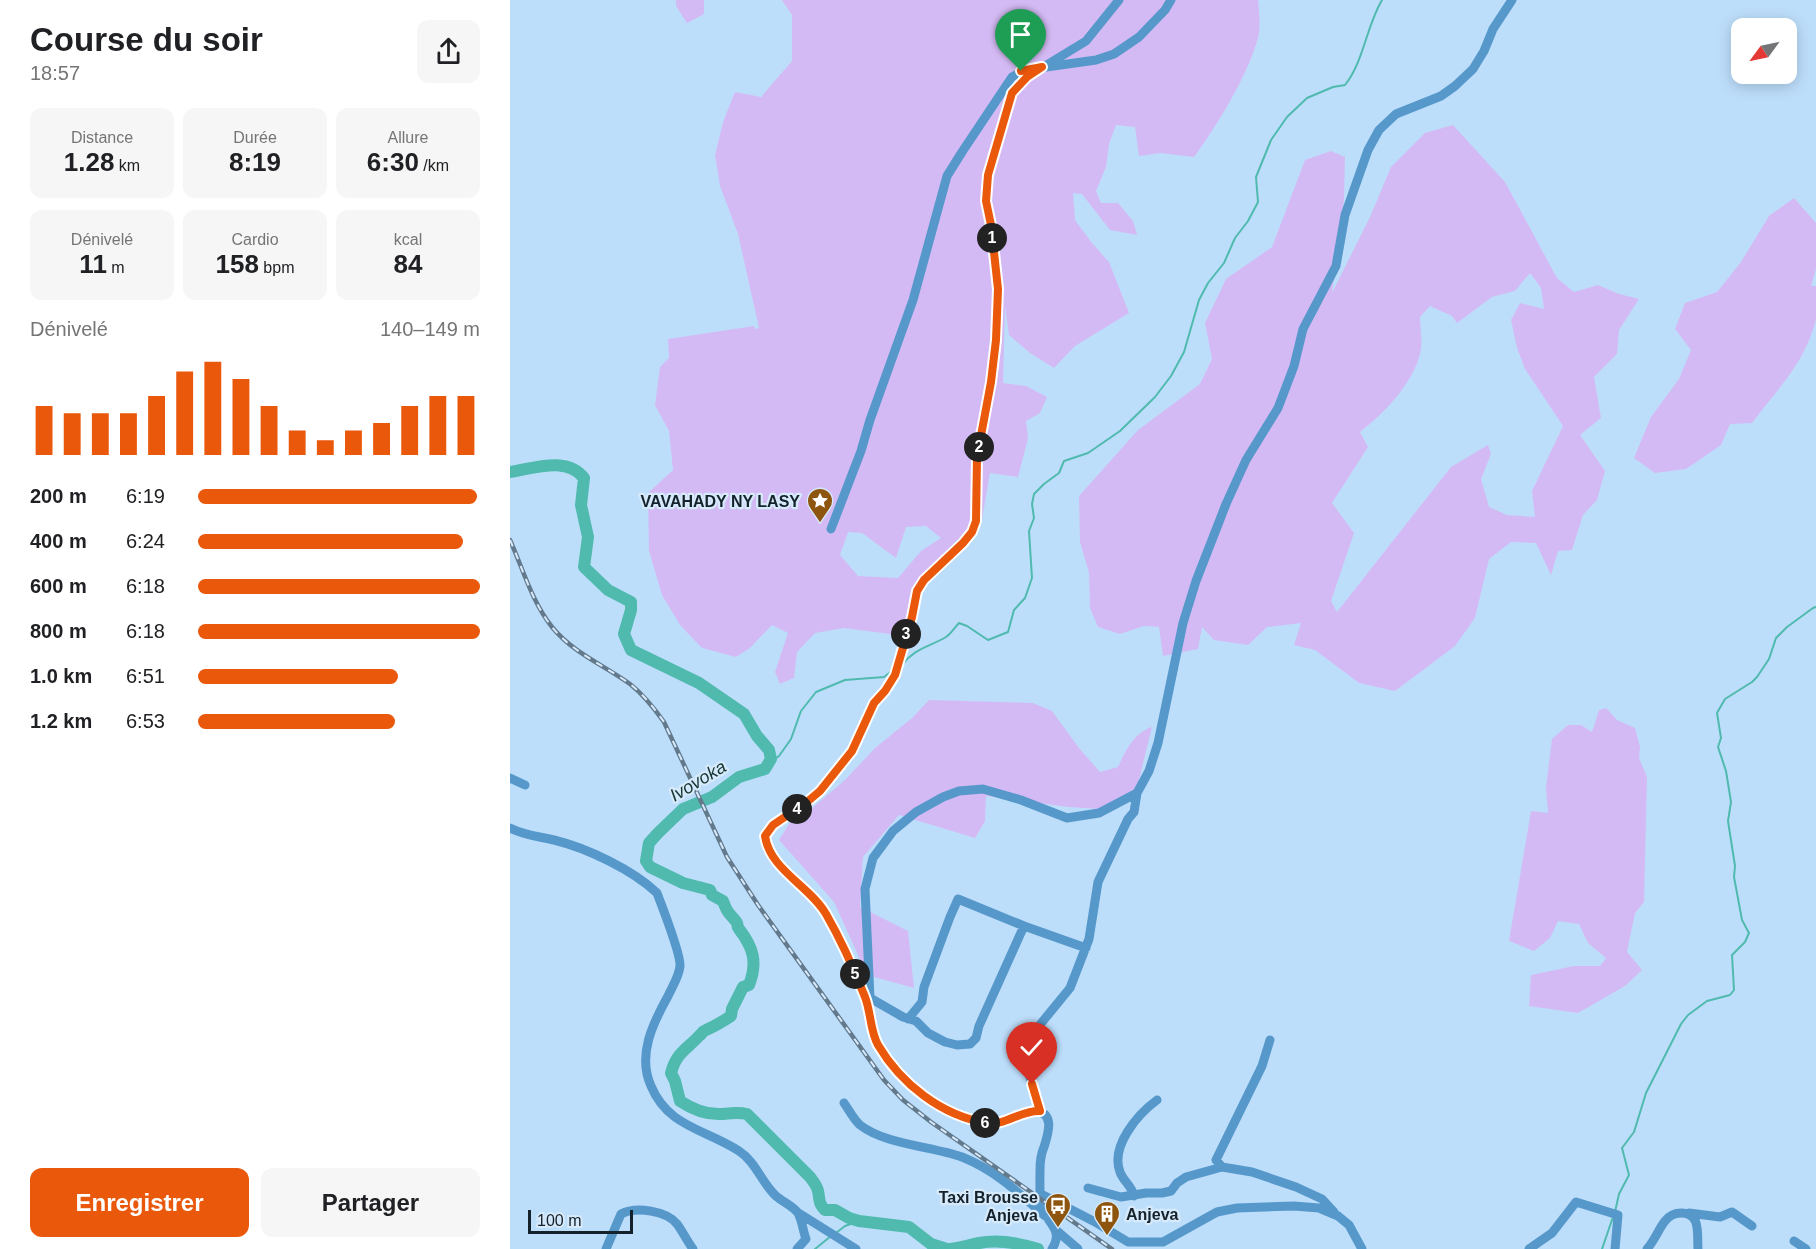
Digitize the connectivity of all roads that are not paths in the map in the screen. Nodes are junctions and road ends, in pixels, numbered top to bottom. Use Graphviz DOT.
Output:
graph roads {
  1 [pos="1119,0"];
  2 [pos="1171,0"];
  3 [pos="1512,0"];
  4 [pos="1042,67"];
  5 [pos="831,529"];
  6 [pos="510,778"];
  7 [pos="525,785"];
  8 [pos="1137,793"];
  9 [pos="510,828"];
  10 [pos="1024,926"];
  11 [pos="1086,948"];
  12 [pos="868,998"];
  13 [pos="908,1019"];
  14 [pos="1270,1040"];
  15 [pos="1156,1100"];
  16 [pos="844,1103"];
  17 [pos="1040,1111"];
  18 [pos="1222,1167"];
  19 [pos="1088,1188"];
  20 [pos="1041,1194"];
  21 [pos="1134,1196"];
  22 [pos="797,1212"];
  23 [pos="1689,1213"];
  24 [pos="1338,1216"];
  25 [pos="1049,1220"];
  26 [pos="1752,1226"];
  27 [pos="1057,1232"];
  28 [pos="1794,1241"];
  29 [pos="1054,1246"];
  30 [pos="1132,1246"];
  31 [pos="606,1249"];
  32 [pos="693,1249"];
  33 [pos="797,1249"];
  34 [pos="856,1249"];
  35 [pos="1078,1249"];
  36 [pos="1362,1249"];
  37 [pos="1529,1249"];
  38 [pos="1615,1249"];
  39 [pos="1647,1249"];
  40 [pos="1698,1249"];
  41 [pos="1806,1249"];
  1 -- 4 [label="street"];
  2 -- 4 [label="street"];
  3 -- 8 [label="street"];
  4 -- 5 [label="street"];
  4 -- 12 [label="street"];
  6 -- 7 [label="street"];
  8 -- 11 [label="street"];
  8 -- 12 [label="street"];
  9 -- 22 [label="street"];
  10 -- 11 [label="street"];
  10 -- 13 [label="street"];
  10 -- 13 [label="street"];
  11 -- 17 [label="street"];
  12 -- 13 [label="street"];
  12 -- 17 [label="street"];
  14 -- 18 [label="street"];
  15 -- 21 [label="street"];
  16 -- 25 [label="street"];
  17 -- 20 [label="street"];
  18 -- 21 [label="street"];
  18 -- 24 [label="street"];
  19 -- 21 [label="street"];
  20 -- 25 [label="street"];
  20 -- 30 [label="street"];
  22 -- 33 [label="street"];
  22 -- 34 [label="street"];
  23 -- 26 [label="street"];
  23 -- 39 [label="street"];
  23 -- 40 [label="street"];
  24 -- 30 [label="street"];
  24 -- 36 [label="street"];
  25 -- 27 [label="street"];
  27 -- 29 [label="street"];
  27 -- 35 [label="street"];
  28 -- 41 [label="street"];
  31 -- 32 [label="street"];
  37 -- 38 [label="street"];
}
